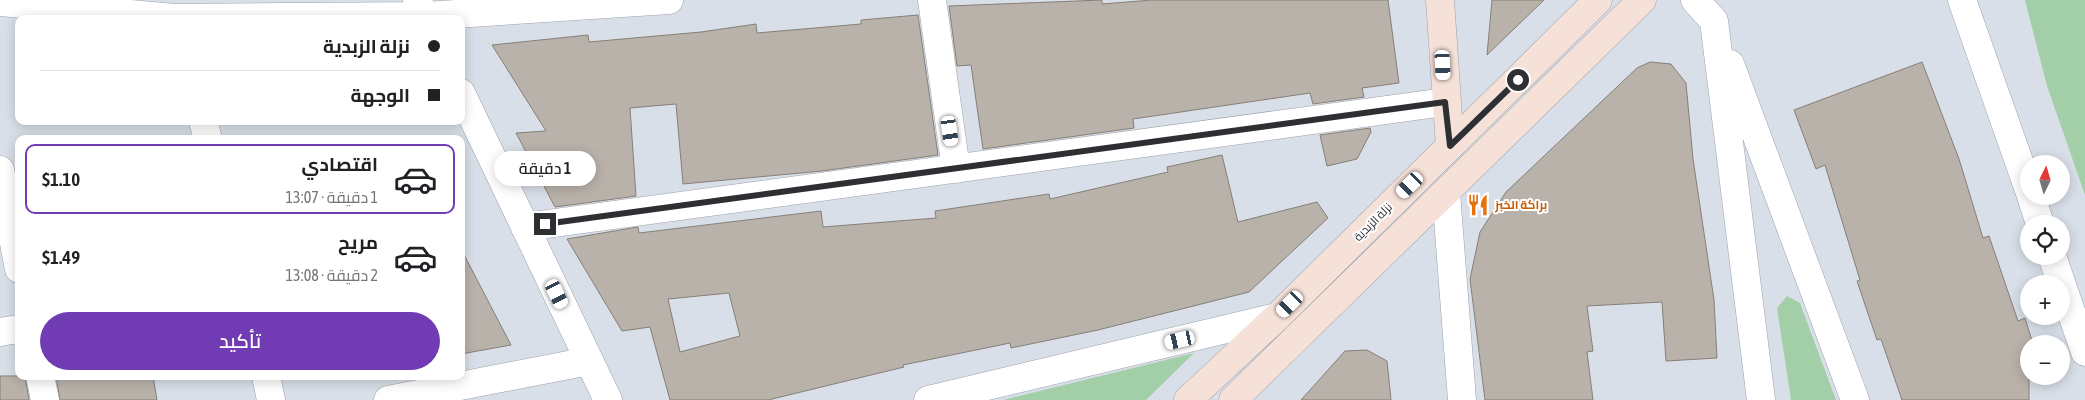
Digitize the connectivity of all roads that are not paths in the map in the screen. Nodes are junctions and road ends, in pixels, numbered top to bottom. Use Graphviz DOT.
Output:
graph roads {
  1 [pos="658,0"];
  2 [pos="932,0"];
  3 [pos="1440,0"];
  4 [pos="1598,0"];
  5 [pos="1642,0"];
  6 [pos="1695,0"];
  7 [pos="1962,0"];
  8 [pos="0,2"];
  9 [pos="422,12"];
  10 [pos="141,15"];
  11 [pos="298,15"];
  12 [pos="1714,21"];
  13 [pos="465,101"];
  14 [pos="1445,102"];
  15 [pos="1450,146"];
  16 [pos="2020,164"];
  17 [pos="956,169"];
  18 [pos="0,170"];
  19 [pos="1446,193"];
  20 [pos="525,227"];
  21 [pos="15,248"];
  22 [pos="2055,265"];
  23 [pos="1277,317"];
  24 [pos="15,330"];
  25 [pos="0,332"];
  26 [pos="2085,352"];
  27 [pos="589,361"];
  28 [pos="41,380"];
  29 [pos="267,380"];
  30 [pos="45,400"];
  31 [pos="271,400"];
  32 [pos="388,400"];
  33 [pos="608,400"];
  34 [pos="928,400"];
  35 [pos="1188,400"];
  36 [pos="1233,400"];
  37 [pos="1462,400"];
  38 [pos="1761,400"];
  39 [pos="1855,400"];
  1 -- 9 [label="street"];
  2 -- 17 [label="street"];
  3 -- 14 [label="main road"];
  4 -- 15 [label="main road, نزلة الزبدية"];
  5 -- 19 [label="main road"];
  6 -- 12 [label="street"];
  7 -- 16 [label="street"];
  8 -- 10 [label="street"];
  9 -- 11 [label="street"];
  12 -- 38 [label="street"];
  12 -- 39 [label="street"];
  13 -- 20 [label="street"];
  14 -- 15 [label="main road"];
  14 -- 17 [label="street"];
  15 -- 23 [label="main road, نزلة الزبدية"];
  17 -- 20 [label="street"];
  18 -- 21 [label="street"];
  19 -- 36 [label="main road"];
  19 -- 37 [label="street"];
  20 -- 27 [label="street"];
  22 -- 26 [label="street"];
  23 -- 34 [label="street"];
  23 -- 35 [label="main road, نزلة الزبدية"];
  24 -- 25 [label="street"];
  27 -- 32 [label="street"];
  27 -- 33 [label="street"];
  28 -- 30 [label="street"];
  29 -- 31 [label="street"];
}
